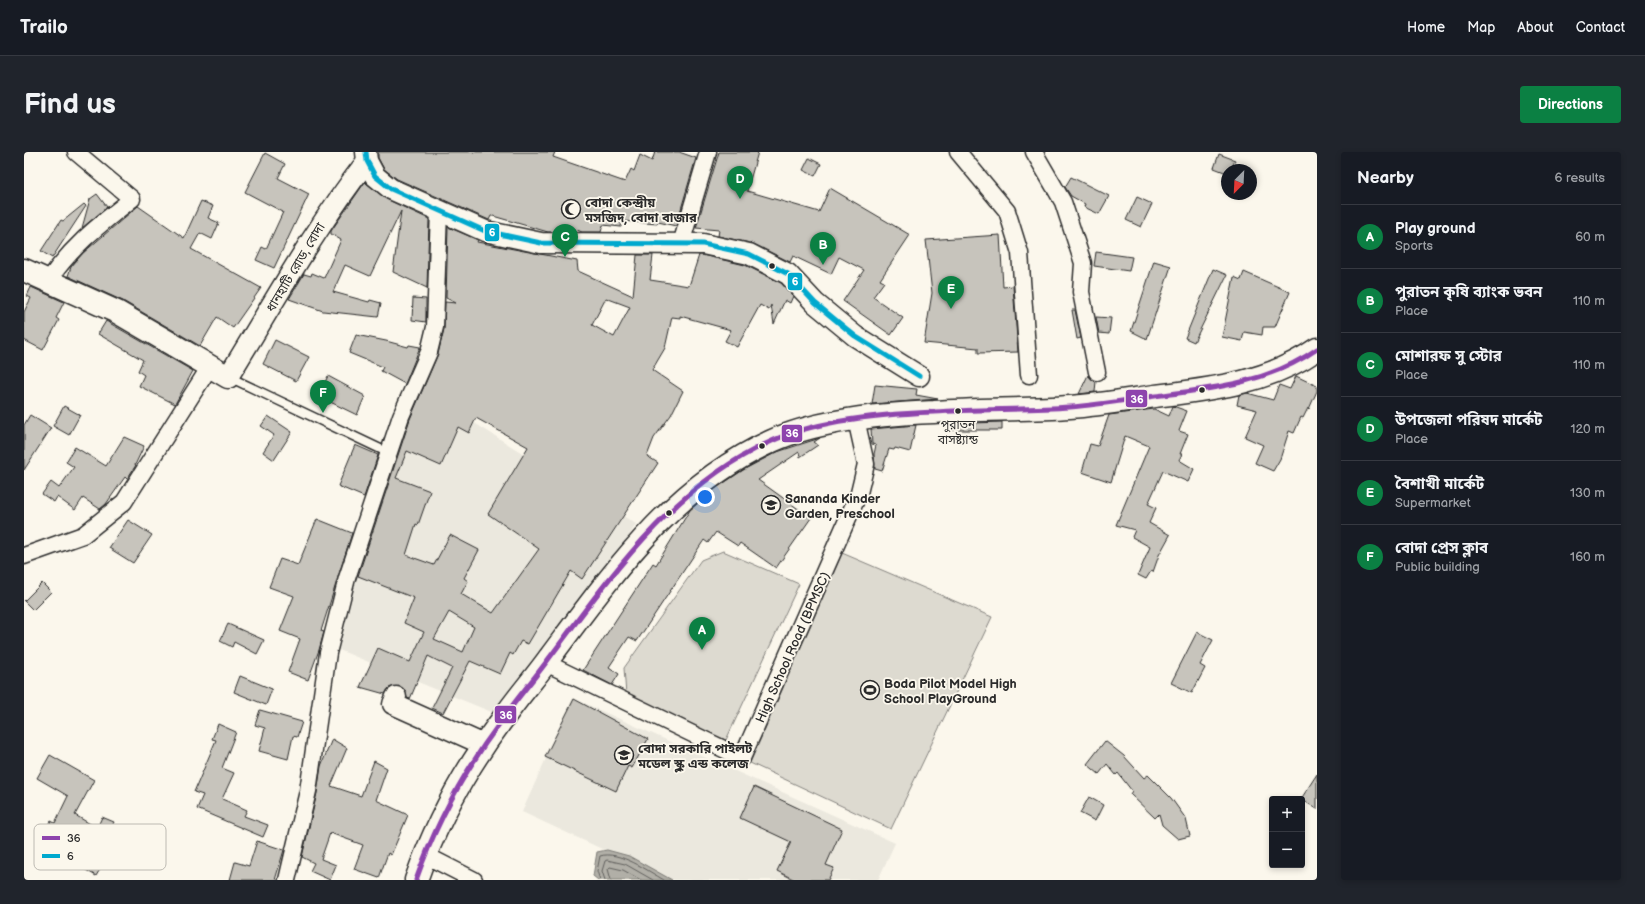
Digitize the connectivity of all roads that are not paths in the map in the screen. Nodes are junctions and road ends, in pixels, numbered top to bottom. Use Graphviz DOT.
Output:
graph roads {
  1 [pos="76,152"];
  2 [pos="708,152"];
  3 [pos="958,152"];
  4 [pos="1034,152"];
  5 [pos="367,157"];
  6 [pos="439,210"];
  7 [pos="681,244"];
  8 [pos="24,270"];
  9 [pos="48,281"];
  10 [pos="1317,349"];
  11 [pos="218,372"];
  12 [pos="1097,372"];
  13 [pos="1029,375"];
  14 [pos="919,376"];
  15 [pos="856,419"];
  16 [pos="389,453"];
  17 [pos="24,556"];
  18 [pos="546,663"];
  19 [pos="396,697"];
  20 [pos="318,720"];
  21 [pos="327,735"];
  22 [pos="482,744"];
  23 [pos="425,855"];
  24 [pos="287,880"];
  25 [pos="416,880"];
  26 [pos="474,880"];
  1 -- 9 [label="street"];
  2 -- 7 [label="street"];
  3 -- 13 [label="street"];
  4 -- 12 [label="street"];
  5 -- 6 [label="street"];
  5 -- 11 [label="street, ধানহাটি রোড, বোদা"];
  6 -- 7 [label="street"];
  6 -- 16 [label="street"];
  7 -- 14 [label="street"];
  8 -- 9 [label="main road"];
  9 -- 11 [label="main road"];
  10 -- 15 [label="main road"];
  11 -- 16 [label="lane"];
  11 -- 17 [label="street"];
  15 -- 18 [label="main road"];
  15 -- 18 [label="street, High School Road (BPMSC)"];
  16 -- 20 [label="street"];
  18 -- 23 [label="main road"];
  19 -- 22 [label="street"];
  20 -- 21 [label="lane"];
  20 -- 24 [label="street"];
  23 -- 25 [label="main road"];
  23 -- 26 [label="street"];
}
